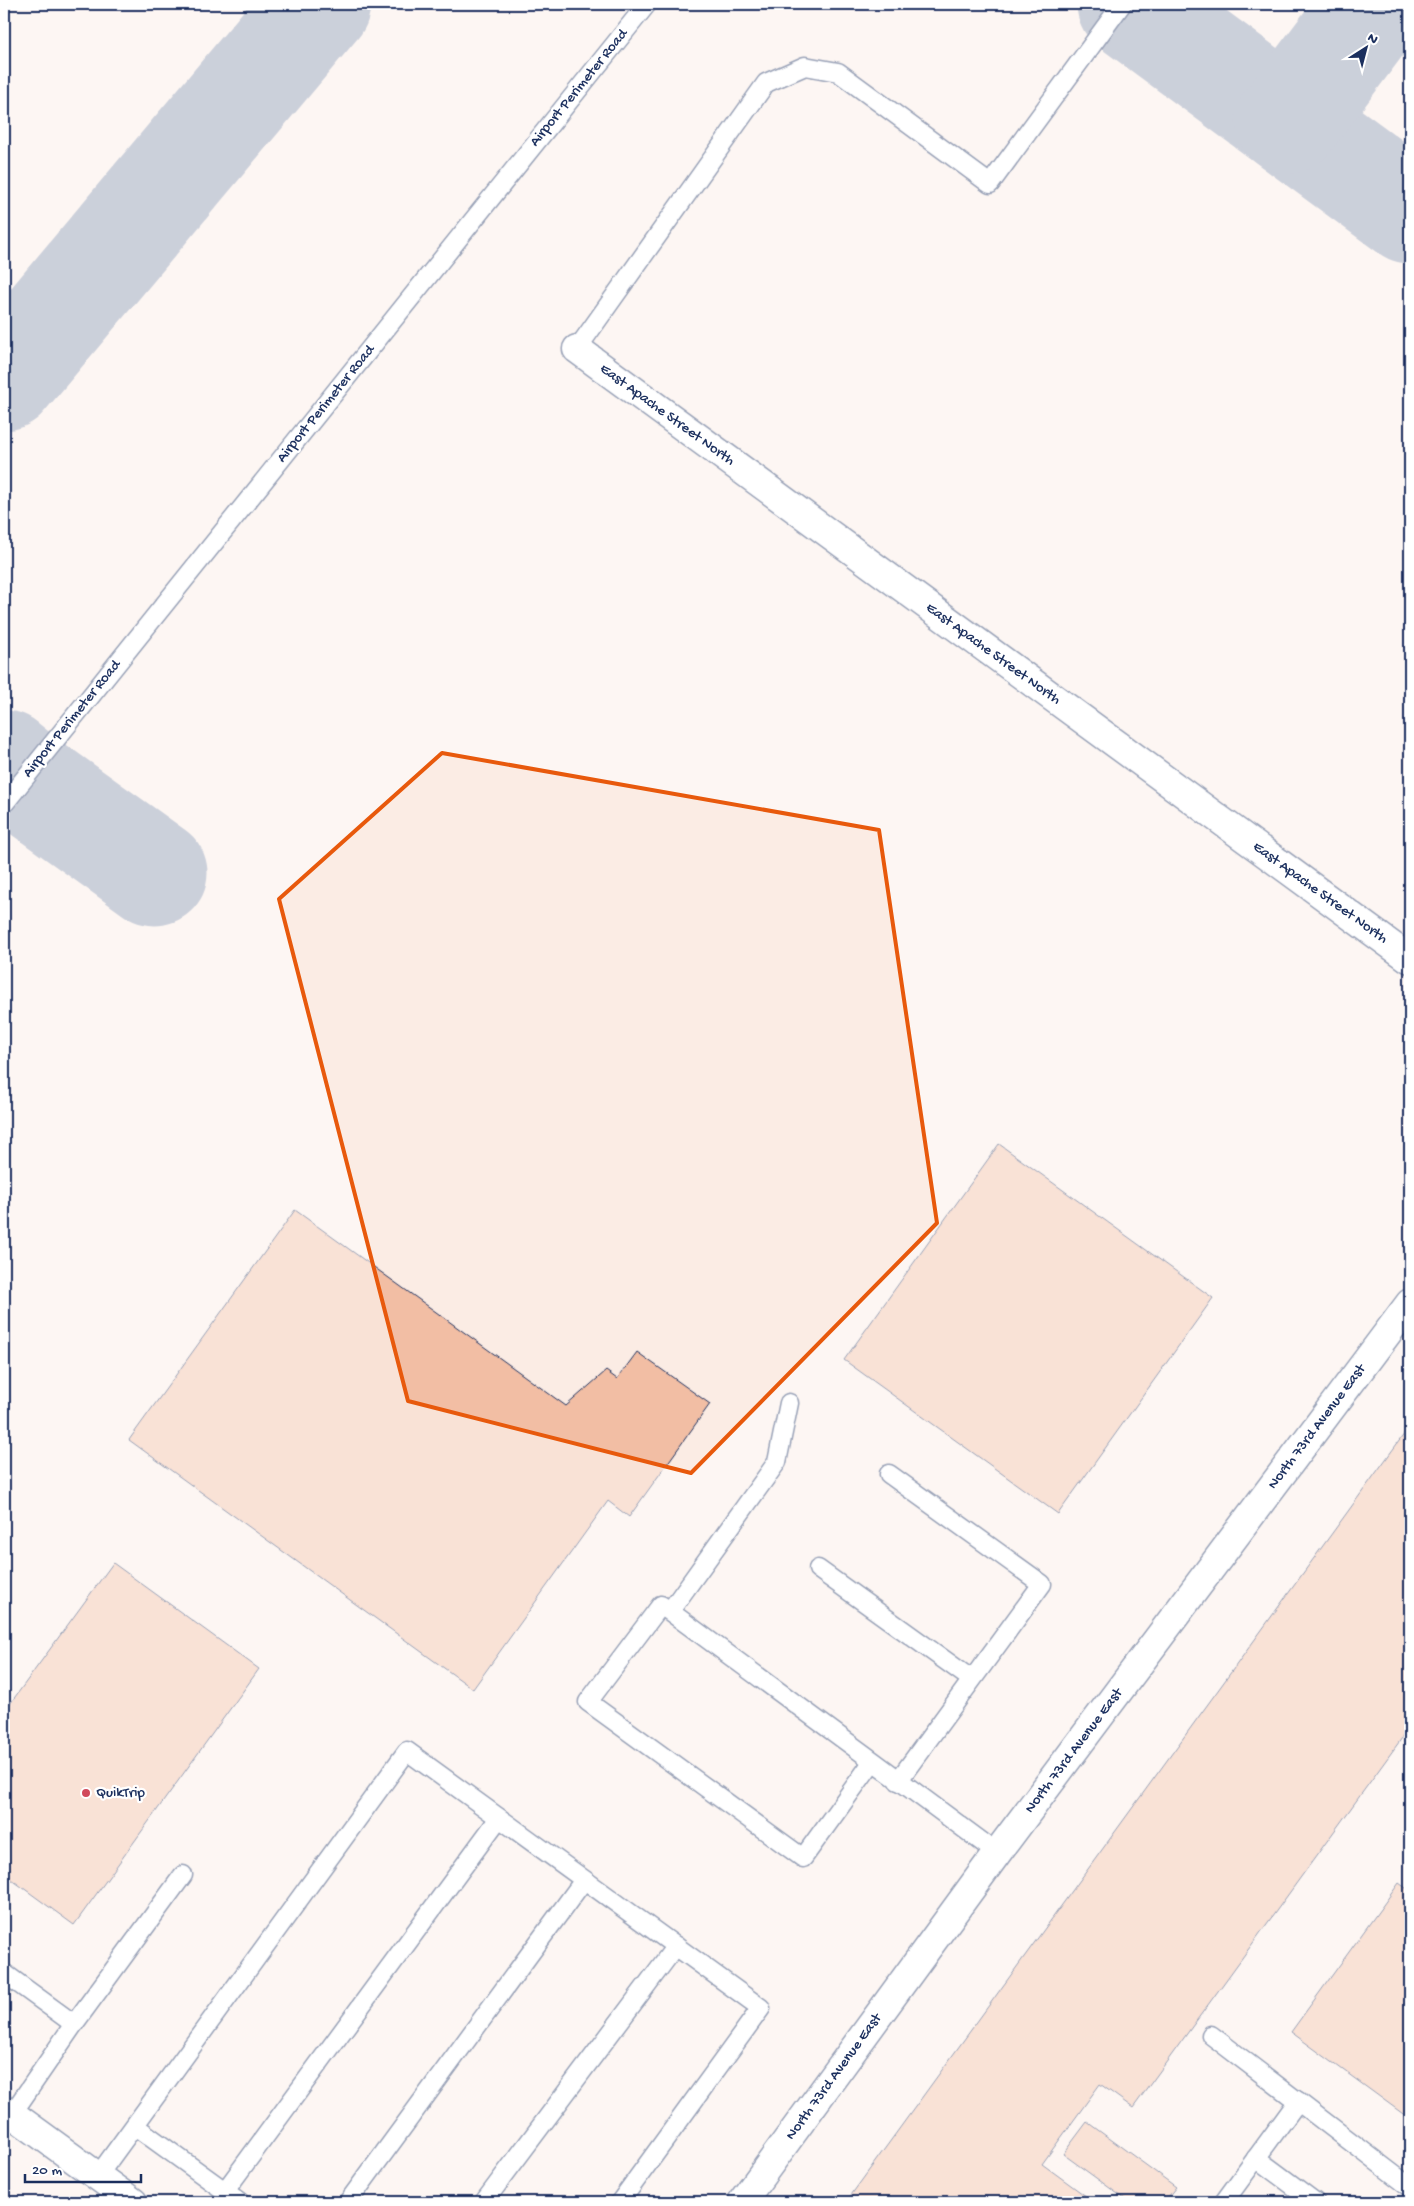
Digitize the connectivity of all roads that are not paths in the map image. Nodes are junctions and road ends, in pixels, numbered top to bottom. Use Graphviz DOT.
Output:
graph roads {
  1 [pos="647,4"];
  2 [pos="1122,4"];
  3 [pos="577,349"];
  4 [pos="4,804"];
  5 [pos="1410,959"];
  6 [pos="1410,1303"];
  7 [pos="789,1404"];
  8 [pos="889,1474"];
  9 [pos="818,1569"];
  10 [pos="670,1611"];
  11 [pos="971,1680"];
  12 [pos="873,1761"];
  13 [pos="898,1781"];
  14 [pos="499,1818"];
  15 [pos="997,1853"];
  16 [pos="182,1875"];
  17 [pos="584,1880"];
  18 [pos="676,1946"];
  19 [pos="4,1973"];
  20 [pos="74,2024"];
  21 [pos="1211,2035"];
  22 [pos="1298,2101"];
  23 [pos="12,2114"];
  24 [pos="135,2126"];
  25 [pos="1256,2158"];
  26 [pos="97,2177"];
  27 [pos="1410,2188"];
  28 [pos="225,2191"];
  29 [pos="133,2202"];
  30 [pos="240,2202"];
  31 [pos="348,2202"];
  32 [pos="484,2202"];
  33 [pos="620,2202"];
  34 [pos="742,2202"];
  35 [pos="1224,2202"];
  36 [pos="1315,2202"];
  1 -- 4 [label="lane, Airport Perimeter Road"];
  2 -- 3 [label="lane"];
  3 -- 5 [label="street, East Apache Street North"];
  6 -- 15 [label="street, North 73rd Avenue East"];
  7 -- 10 [label="lane"];
  8 -- 11 [label="lane"];
  9 -- 11 [label="lane"];
  10 -- 12 [label="lane"];
  10 -- 12 [label="lane"];
  11 -- 13 [label="lane"];
  12 -- 13 [label="lane"];
  13 -- 15 [label="lane"];
  14 -- 17 [label="lane"];
  14 -- 24 [label="lane"];
  14 -- 28 [label="lane"];
  15 -- 34 [label="street, North 73rd Avenue East"];
  16 -- 20 [label="lane"];
  17 -- 18 [label="lane"];
  17 -- 31 [label="lane"];
  18 -- 32 [label="lane"];
  18 -- 33 [label="lane"];
  19 -- 20 [label="lane"];
  20 -- 23 [label="lane"];
  21 -- 22 [label="lane"];
  22 -- 25 [label="lane"];
  22 -- 27 [label="lane"];
  23 -- 26 [label="street"];
  24 -- 26 [label="lane"];
  24 -- 28 [label="lane"];
  25 -- 35 [label="lane"];
  25 -- 36 [label="lane"];
  26 -- 29 [label="street"];
  28 -- 30 [label="lane"];
}
